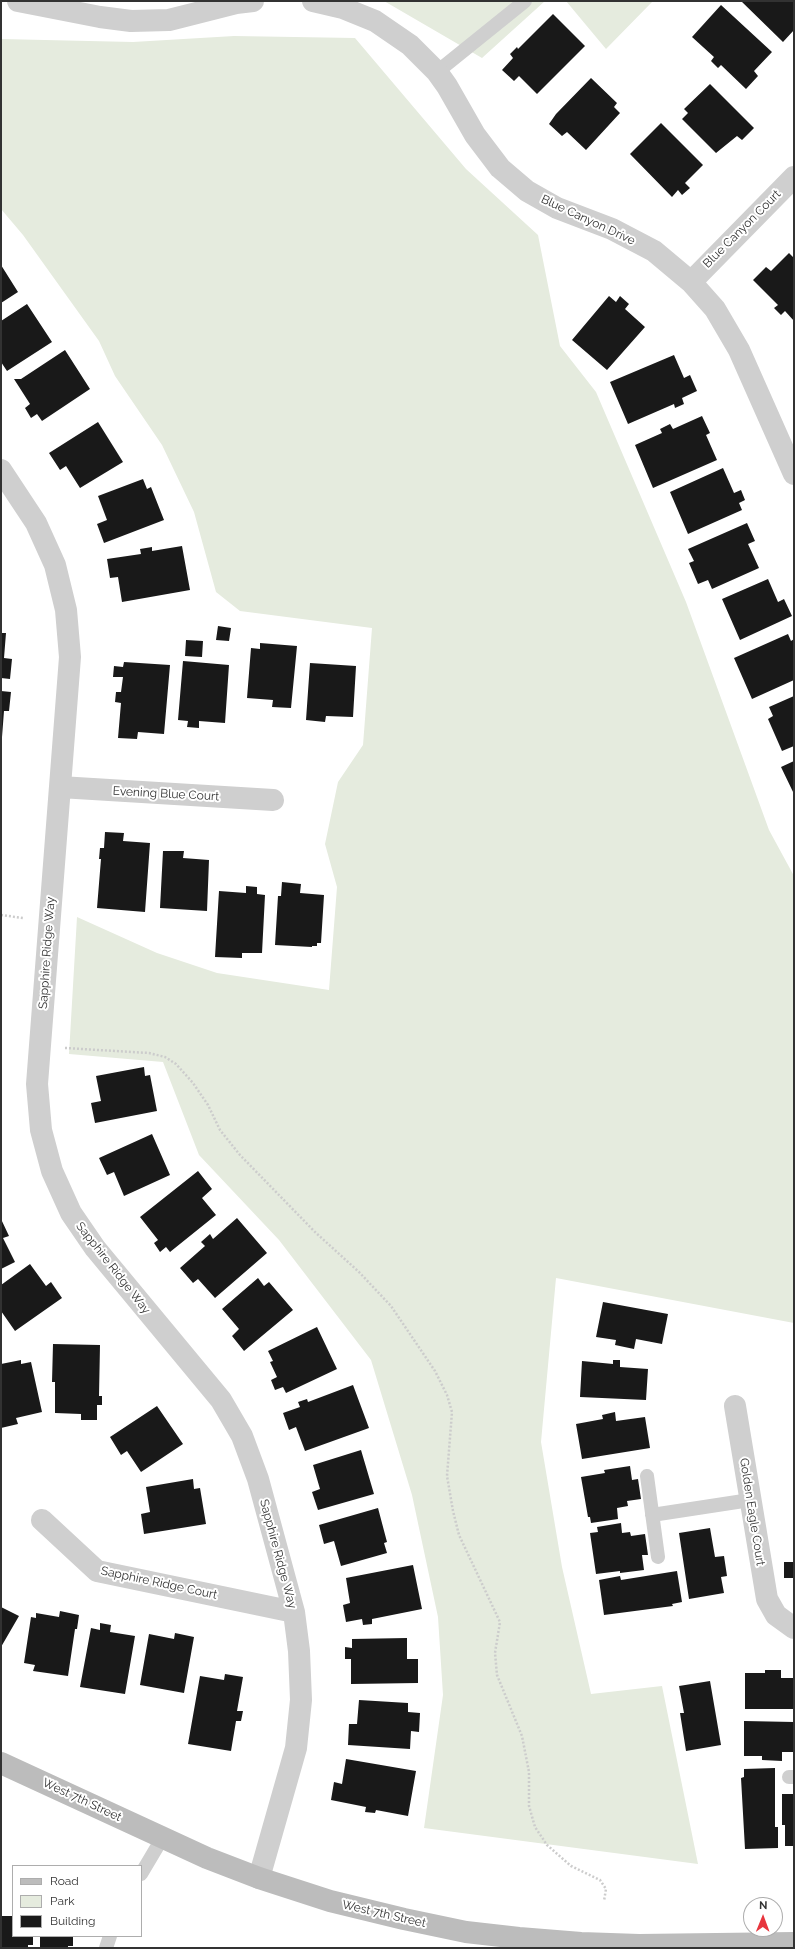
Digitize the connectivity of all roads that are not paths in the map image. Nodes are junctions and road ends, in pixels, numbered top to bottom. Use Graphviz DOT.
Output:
graph roads {
  1 [pos="18,1"];
  2 [pos="253,1"];
  3 [pos="313,1"];
  4 [pos="525,1"];
  5 [pos="437,72"];
  6 [pos="794,177"];
  7 [pos="690,282"];
  8 [pos="1,470"];
  9 [pos="794,474"];
  10 [pos="60,787"];
  11 [pos="273,800"];
  12 [pos="735,1406"];
  13 [pos="648,1476"];
  14 [pos="750,1500"];
  15 [pos="652,1515"];
  16 [pos="42,1520"];
  17 [pos="658,1557"];
  18 [pos="294,1612"];
  19 [pos="794,1628"];
  20 [pos="1,1763"];
  21 [pos="163,1837"];
  22 [pos="142,1872"];
  23 [pos="259,1878"];
  24 [pos="110,1937"];
  25 [pos="794,1943"];
  26 [pos="106,1948"];
  1 -- 2 [label="street"];
  3 -- 5 [label="street, Blue Canyon Drive"];
  4 -- 5 [label="lane"];
  5 -- 7 [label="street, Blue Canyon Drive"];
  6 -- 7 [label="street, Blue Canyon Court"];
  7 -- 9 [label="street, Blue Canyon Drive"];
  8 -- 10 [label="street, Sapphire Ridge Way"];
  10 -- 11 [label="street, Evening Blue Court"];
  10 -- 18 [label="street, Sapphire Ridge Way"];
  12 -- 14 [label="street, Golden Eagle Court"];
  13 -- 15 [label="lane"];
  14 -- 15 [label="lane"];
  14 -- 19 [label="street, Golden Eagle Court"];
  15 -- 17 [label="lane"];
  16 -- 18 [label="street, Sapphire Ridge Court"];
  18 -- 23 [label="street, Sapphire Ridge Way"];
  20 -- 21 [label="main road, West 7th Street"];
  21 -- 22 [label="lane"];
  21 -- 23 [label="main road, West 7th Street"];
  23 -- 25 [label="main road, West 7th Street"];
  24 -- 26 [label="lane"];
}
